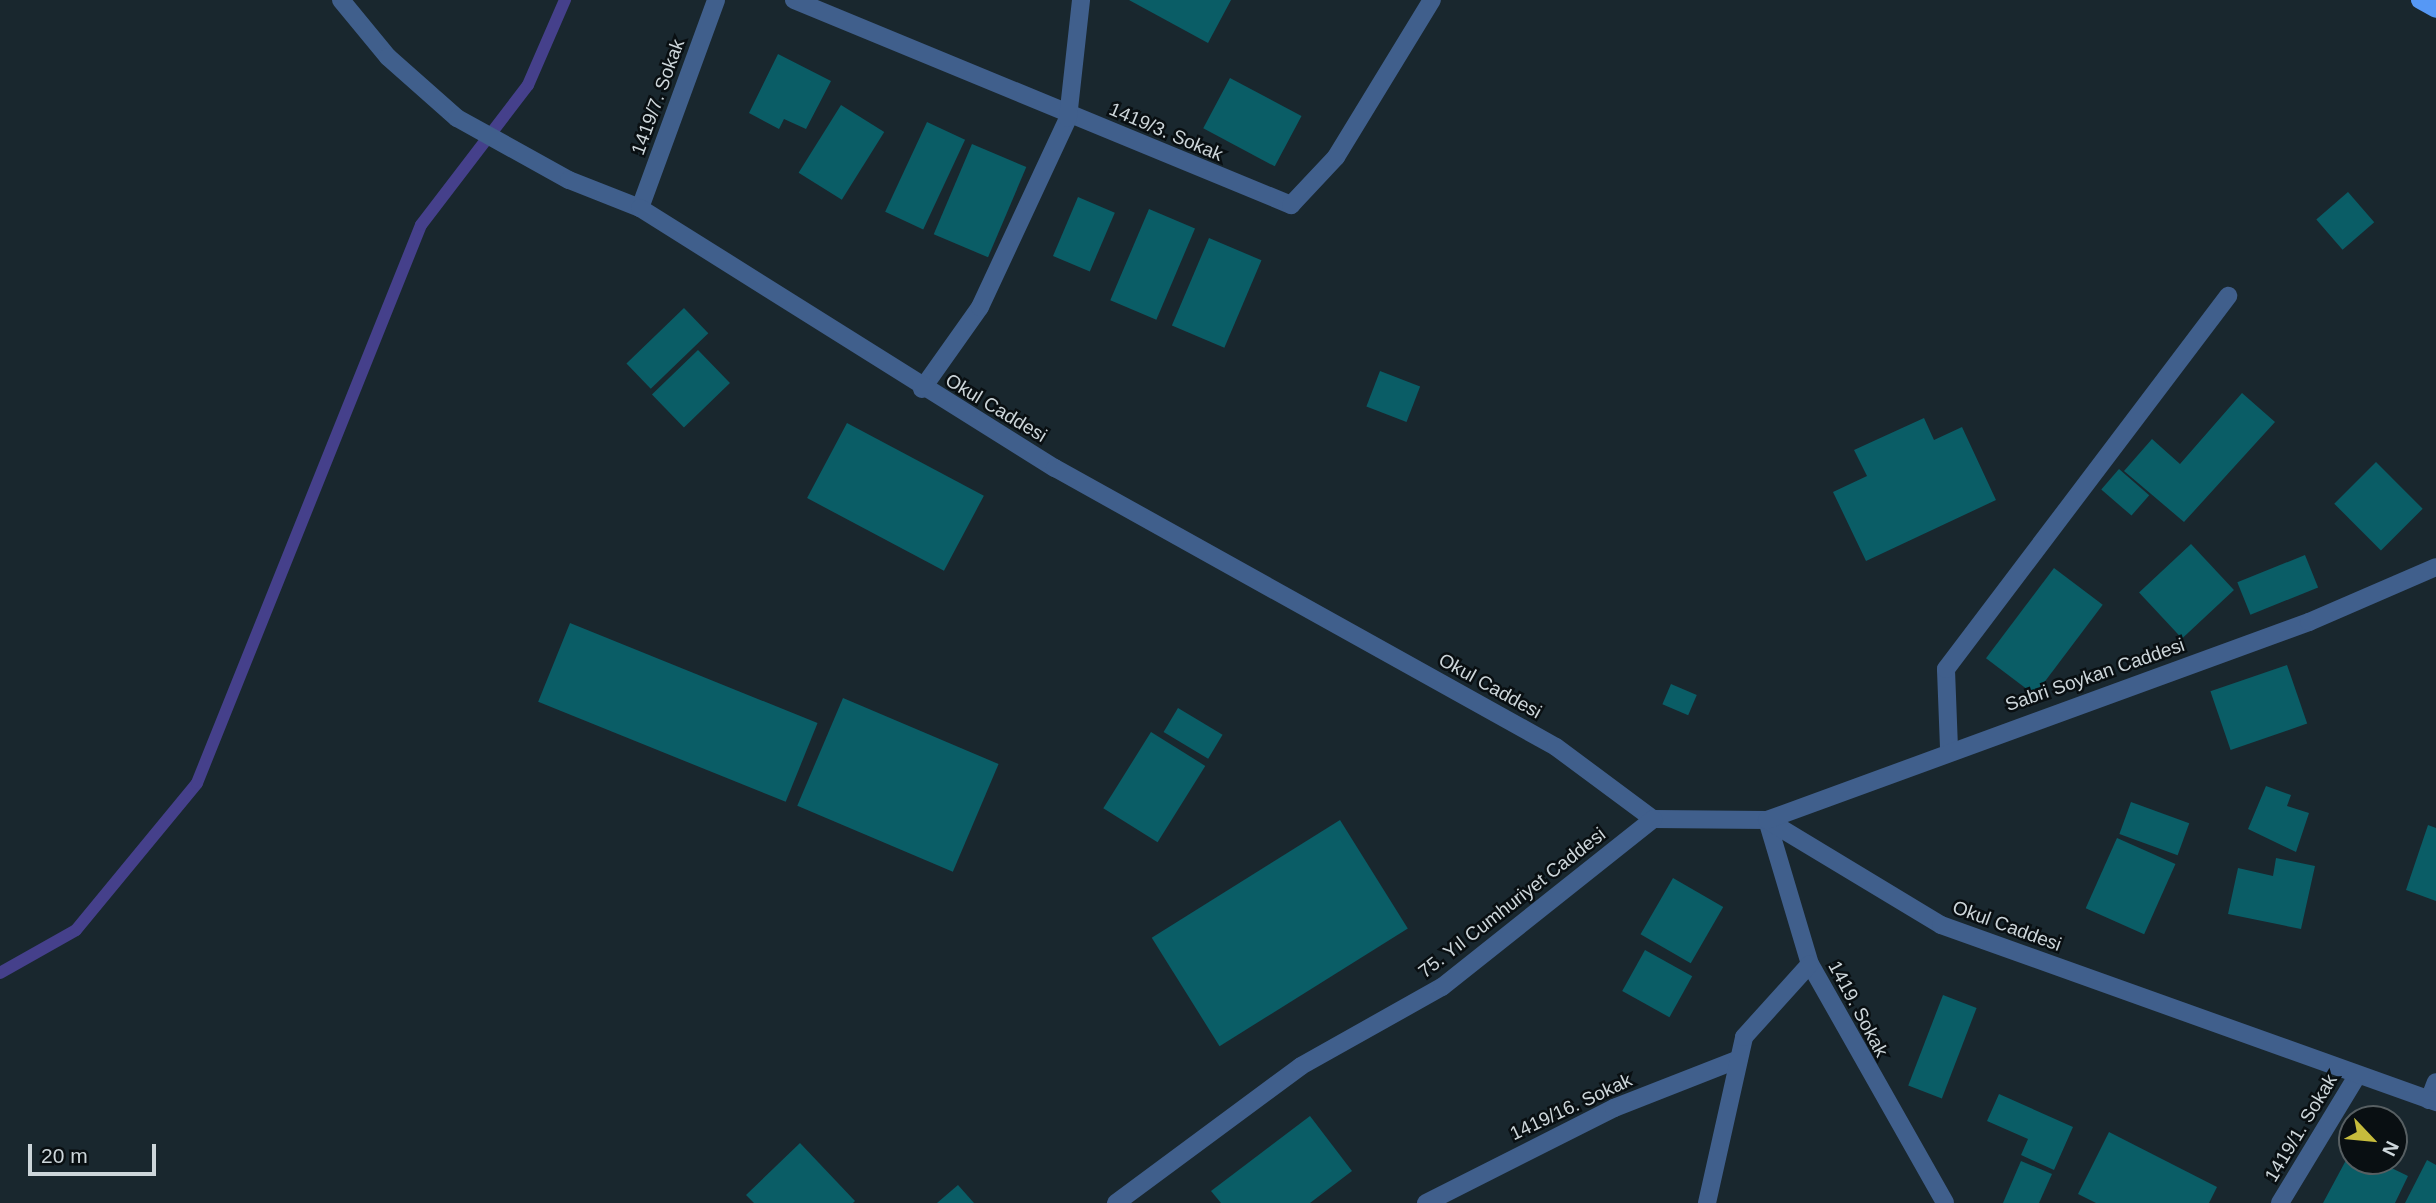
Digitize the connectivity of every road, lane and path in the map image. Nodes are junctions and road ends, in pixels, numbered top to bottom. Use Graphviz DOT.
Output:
graph roads {
  1 [pos="341,0"];
  2 [pos="716,0"];
  3 [pos="794,0"];
  4 [pos="1082,0"];
  5 [pos="1432,0"];
  6 [pos="2420,0"];
  7 [pos="2436,9"];
  8 [pos="1068,112"];
  9 [pos="640,208"];
  10 [pos="2228,296"];
  11 [pos="922,389"];
  12 [pos="2436,567"];
  13 [pos="1949,748"];
  14 [pos="1653,819"];
  15 [pos="1767,820"];
  16 [pos="1810,964"];
  17 [pos="1739,1059"];
  18 [pos="2357,1076"];
  19 [pos="2436,1082"];
  20 [pos="2432,1101"];
  21 [pos="1116,1203"];
  22 [pos="1426,1203"];
  23 [pos="1707,1203"];
  24 [pos="1945,1203"];
  25 [pos="2280,1203"];
  1 -- 9 [label="street, Okul Caddesi"];
  2 -- 9 [label="street, 1419/7. Sokak"];
  3 -- 8 [label="street, 1419/3. Sokak"];
  4 -- 8 [label="street"];
  5 -- 8 [label="street, 1419/3. Sokak"];
  6 -- 7 [label="main road"];
  8 -- 11 [label="street"];
  9 -- 11 [label="street, Okul Caddesi"];
  10 -- 13 [label="street"];
  11 -- 14 [label="street, Okul Caddesi"];
  12 -- 13 [label="street, Sabri Soykan Caddesi"];
  13 -- 15 [label="street, Sabri Soykan Caddesi"];
  14 -- 15 [label="street"];
  14 -- 21 [label="street, 75. Yıl Cumhuriyet Caddesi"];
  15 -- 16 [label="street, 1419. Sokak"];
  15 -- 18 [label="street, Okul Caddesi"];
  16 -- 17 [label="street"];
  16 -- 24 [label="street, 1419. Sokak"];
  17 -- 22 [label="street, 1419/16. Sokak"];
  17 -- 23 [label="street"];
  18 -- 20 [label="street, Okul Caddesi"];
  18 -- 25 [label="street, 1419/1. Sokak"];
  19 -- 20 [label="street"];
}
